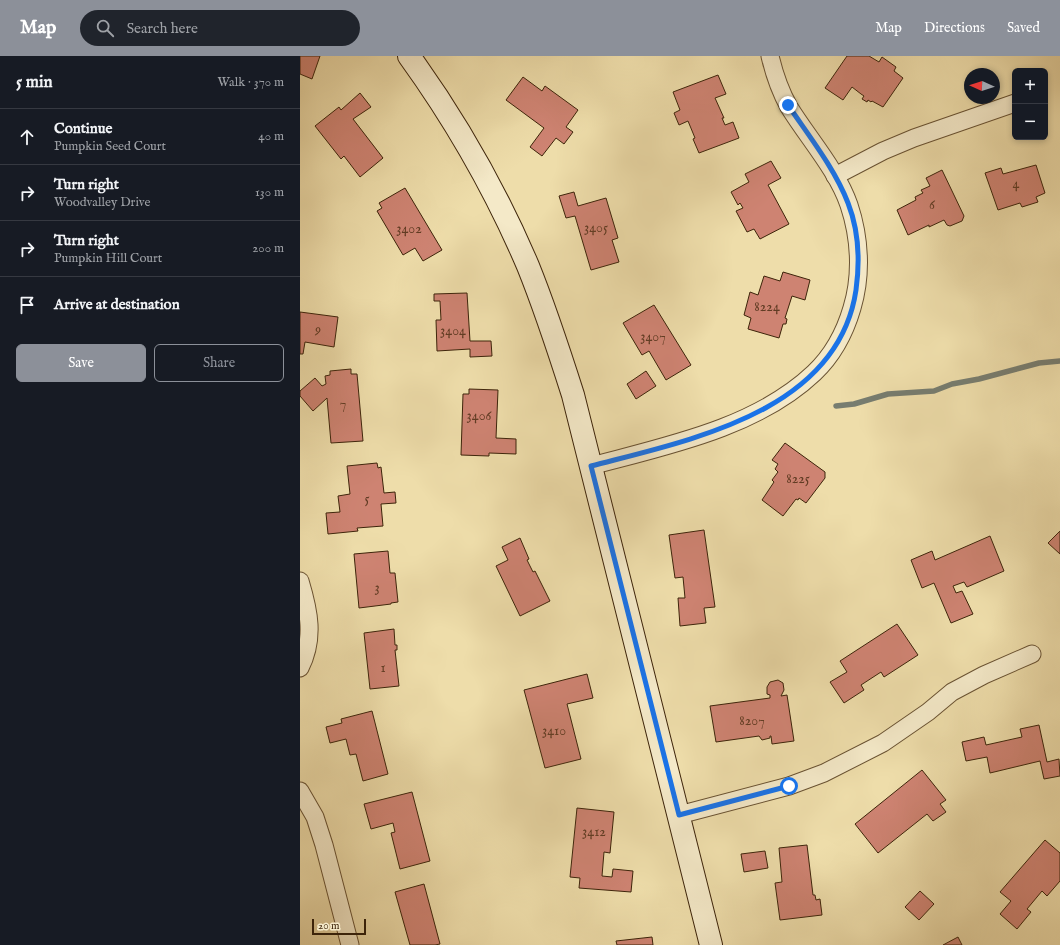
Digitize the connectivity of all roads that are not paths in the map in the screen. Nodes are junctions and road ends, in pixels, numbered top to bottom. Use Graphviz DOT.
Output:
graph roads {
  1 [pos="409,56"];
  2 [pos="770,56"];
  3 [pos="1012,104"];
  4 [pos="835,176"];
  5 [pos="591,466"];
  6 [pos="300,581"];
  7 [pos="1032,654"];
  8 [pos="300,668"];
  9 [pos="300,791"];
  10 [pos="679,815"];
  11 [pos="350,945"];
  12 [pos="711,945"];
  1 -- 5 [label="street"];
  2 -- 4 [label="street"];
  3 -- 4 [label="street"];
  4 -- 5 [label="street"];
  5 -- 10 [label="street"];
  6 -- 8 [label="street"];
  7 -- 10 [label="street"];
  9 -- 11 [label="street"];
  10 -- 12 [label="street"];
}
